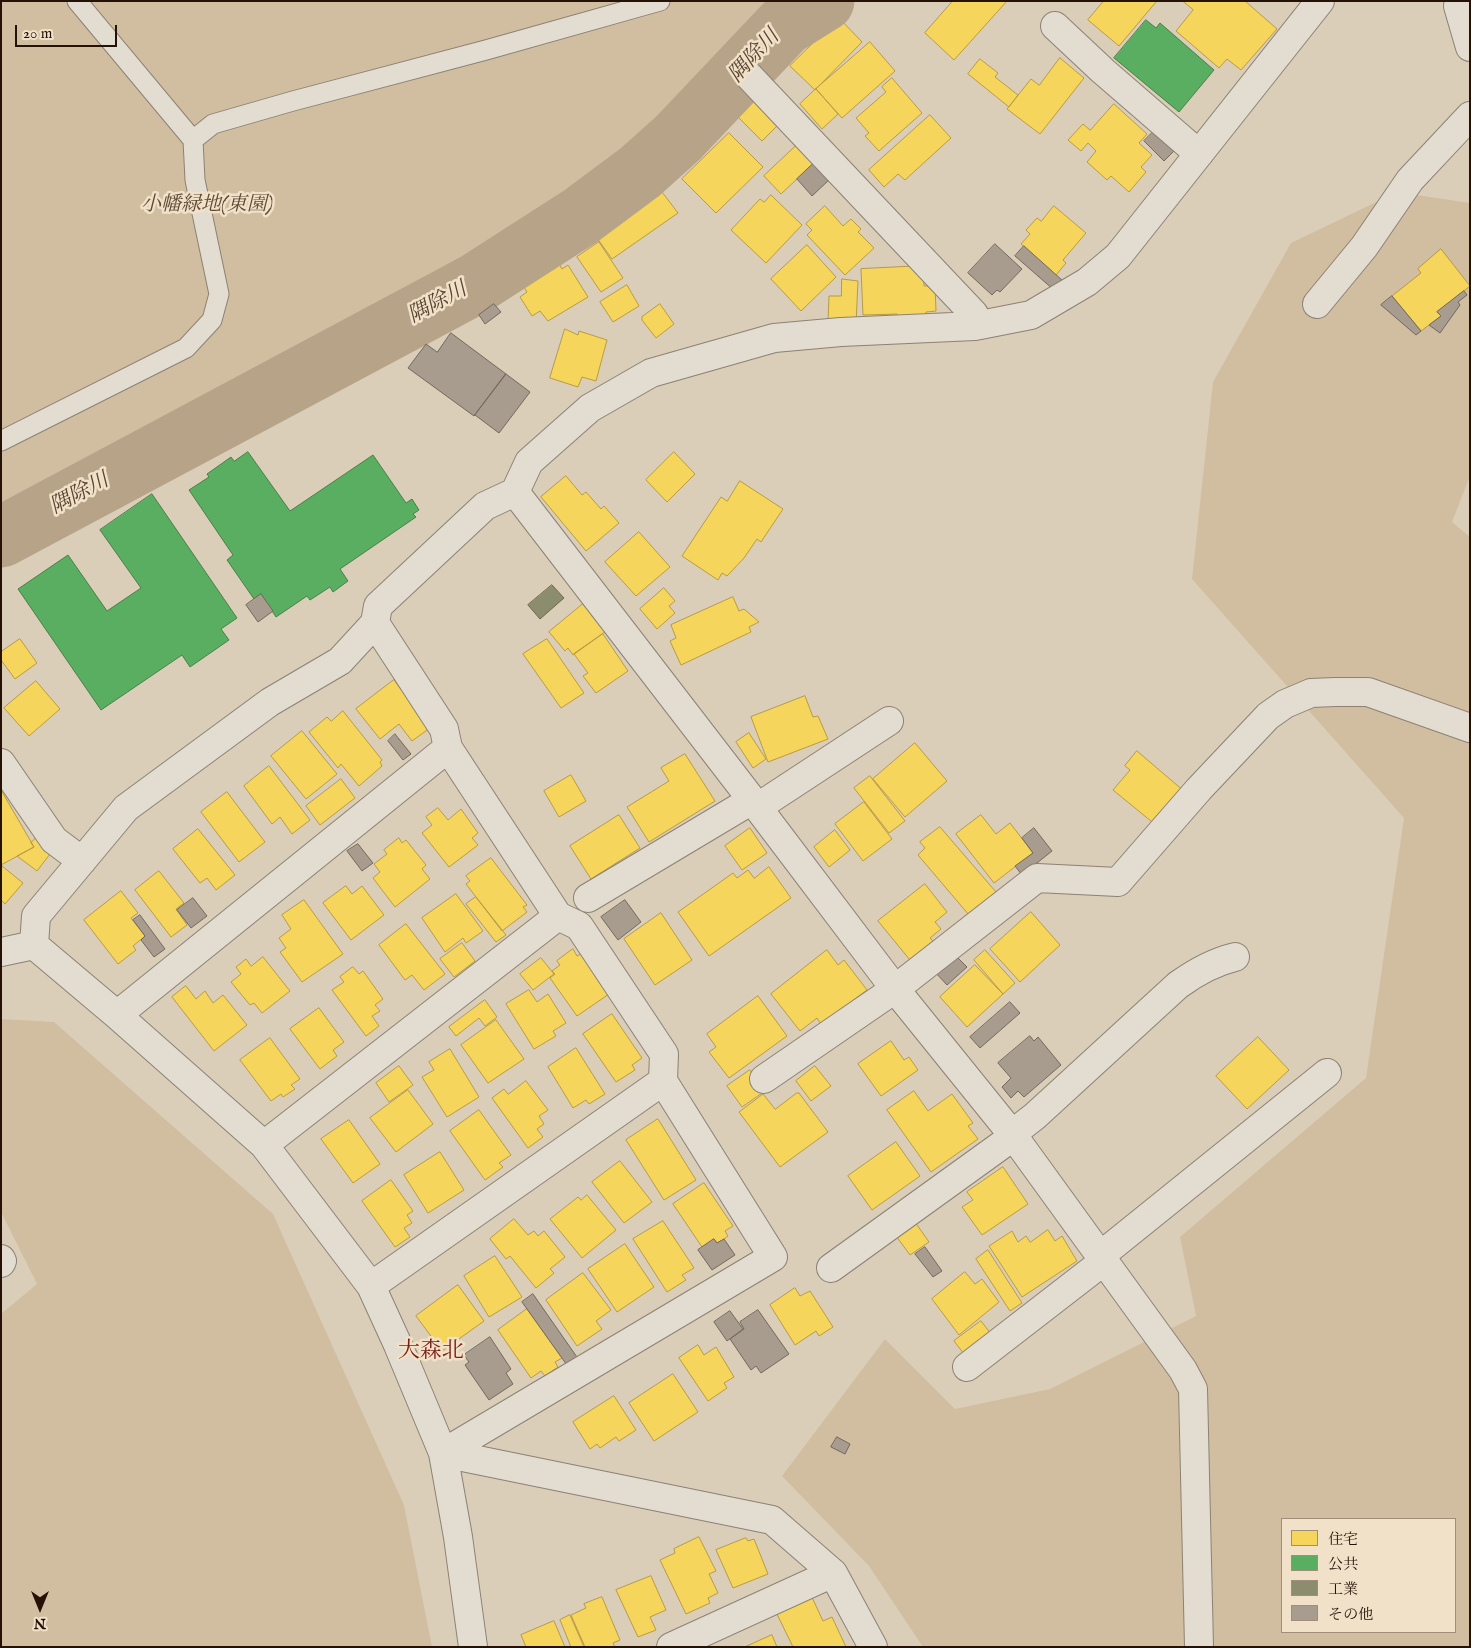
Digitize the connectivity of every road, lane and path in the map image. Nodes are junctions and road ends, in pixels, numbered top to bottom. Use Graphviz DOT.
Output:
graph roads {
  1 [pos="77,1"];
  2 [pos="660,1"];
  3 [pos="1320,1"];
  4 [pos="1461,1"];
  5 [pos="1055,26"];
  6 [pos="1470,47"];
  7 [pos="749,76"];
  8 [pos="1470,116"];
  9 [pos="193,140"];
  10 [pos="1200,154"];
  11 [pos="1317,304"];
  12 [pos="975,326"];
  13 [pos="1,441"];
  14 [pos="515,492"];
  15 [pos="375,624"];
  16 [pos="889,721"];
  17 [pos="1470,728"];
  18 [pos="448,748"];
  19 [pos="1,763"];
  20 [pos="755,803"];
  21 [pos="82,861"];
  22 [pos="588,898"];
  23 [pos="558,916"];
  24 [pos="34,945"];
  25 [pos="1,952"];
  26 [pos="1235,957"];
  27 [pos="895,988"];
  28 [pos="117,1015"];
  29 [pos="1327,1073"];
  30 [pos="764,1079"];
  31 [pos="663,1081"];
  32 [pos="1013,1135"];
  33 [pos="264,1145"];
  34 [pos="1102,1258"];
  35 [pos="831,1268"];
  36 [pos="371,1286"];
  37 [pos="967,1367"];
  38 [pos="442,1453"];
  39 [pos="833,1572"];
  40 [pos="473,1647"];
  41 [pos="671,1647"];
  42 [pos="874,1647"];
  43 [pos="1199,1647"];
  1 -- 9 [label="lane"];
  2 -- 9 [label="lane"];
  3 -- 10 [label="street"];
  4 -- 6 [label="street"];
  5 -- 10 [label="street"];
  7 -- 12 [label="street"];
  8 -- 11 [label="street"];
  9 -- 13 [label="lane"];
  10 -- 12 [label="street"];
  12 -- 14 [label="street"];
  14 -- 15 [label="street"];
  14 -- 20 [label="street"];
  15 -- 18 [label="street"];
  15 -- 21 [label="street"];
  16 -- 20 [label="street"];
  17 -- 27 [label="street"];
  18 -- 23 [label="street"];
  18 -- 28 [label="street"];
  19 -- 21 [label="street"];
  20 -- 22 [label="street"];
  20 -- 27 [label="street"];
  21 -- 24 [label="street"];
  23 -- 31 [label="street"];
  23 -- 33 [label="street"];
  24 -- 25 [label="street"];
  24 -- 28 [label="street"];
  26 -- 32 [label="street"];
  27 -- 30 [label="street"];
  27 -- 32 [label="street"];
  28 -- 33 [label="street"];
  29 -- 34 [label="street"];
  31 -- 36 [label="street"];
  31 -- 38 [label="street"];
  32 -- 34 [label="street"];
  32 -- 35 [label="street"];
  33 -- 36 [label="street"];
  34 -- 37 [label="street"];
  34 -- 43 [label="street"];
  36 -- 38 [label="street"];
  38 -- 39 [label="street"];
  38 -- 40 [label="street"];
  39 -- 41 [label="street"];
  39 -- 42 [label="street"];
}
